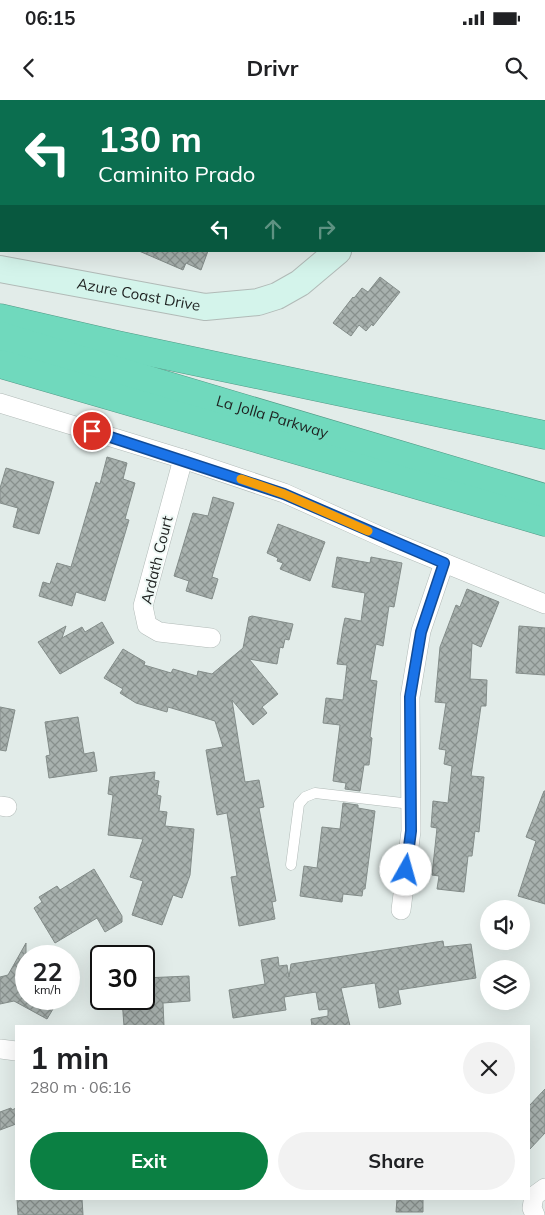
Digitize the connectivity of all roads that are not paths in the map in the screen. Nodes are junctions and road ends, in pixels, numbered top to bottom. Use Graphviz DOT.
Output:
graph roads {
  1 [pos="337,252"];
  2 [pos="0,269"];
  3 [pos="0,318"];
  4 [pos="0,336"];
  5 [pos="0,364"];
  6 [pos="0,403"];
  7 [pos="545,435"];
  8 [pos="183,460"];
  9 [pos="545,498"];
  10 [pos="545,522"];
  11 [pos="444,563"];
  12 [pos="545,604"];
  13 [pos="211,638"];
  14 [pos="411,804"];
  15 [pos="291,865"];
  16 [pos="401,910"];
  17 [pos="0,1049"];
  18 [pos="15,1051"];
  19 [pos="536,1191"];
  20 [pos="535,1215"];
  1 -- 2 [label="street, Azure Coast Drive"];
  3 -- 7 [label="highway"];
  4 -- 9 [label="highway, La Jolla Parkway"];
  5 -- 10 [label="highway, La Jolla Parkway"];
  6 -- 8 [label="street"];
  8 -- 11 [label="street"];
  8 -- 13 [label="street, Ardath Court"];
  11 -- 12 [label="street"];
  11 -- 14 [label="street"];
  14 -- 15 [label="lane"];
  14 -- 16 [label="street"];
  17 -- 18 [label="street"];
  19 -- 20 [label="street"];
}
